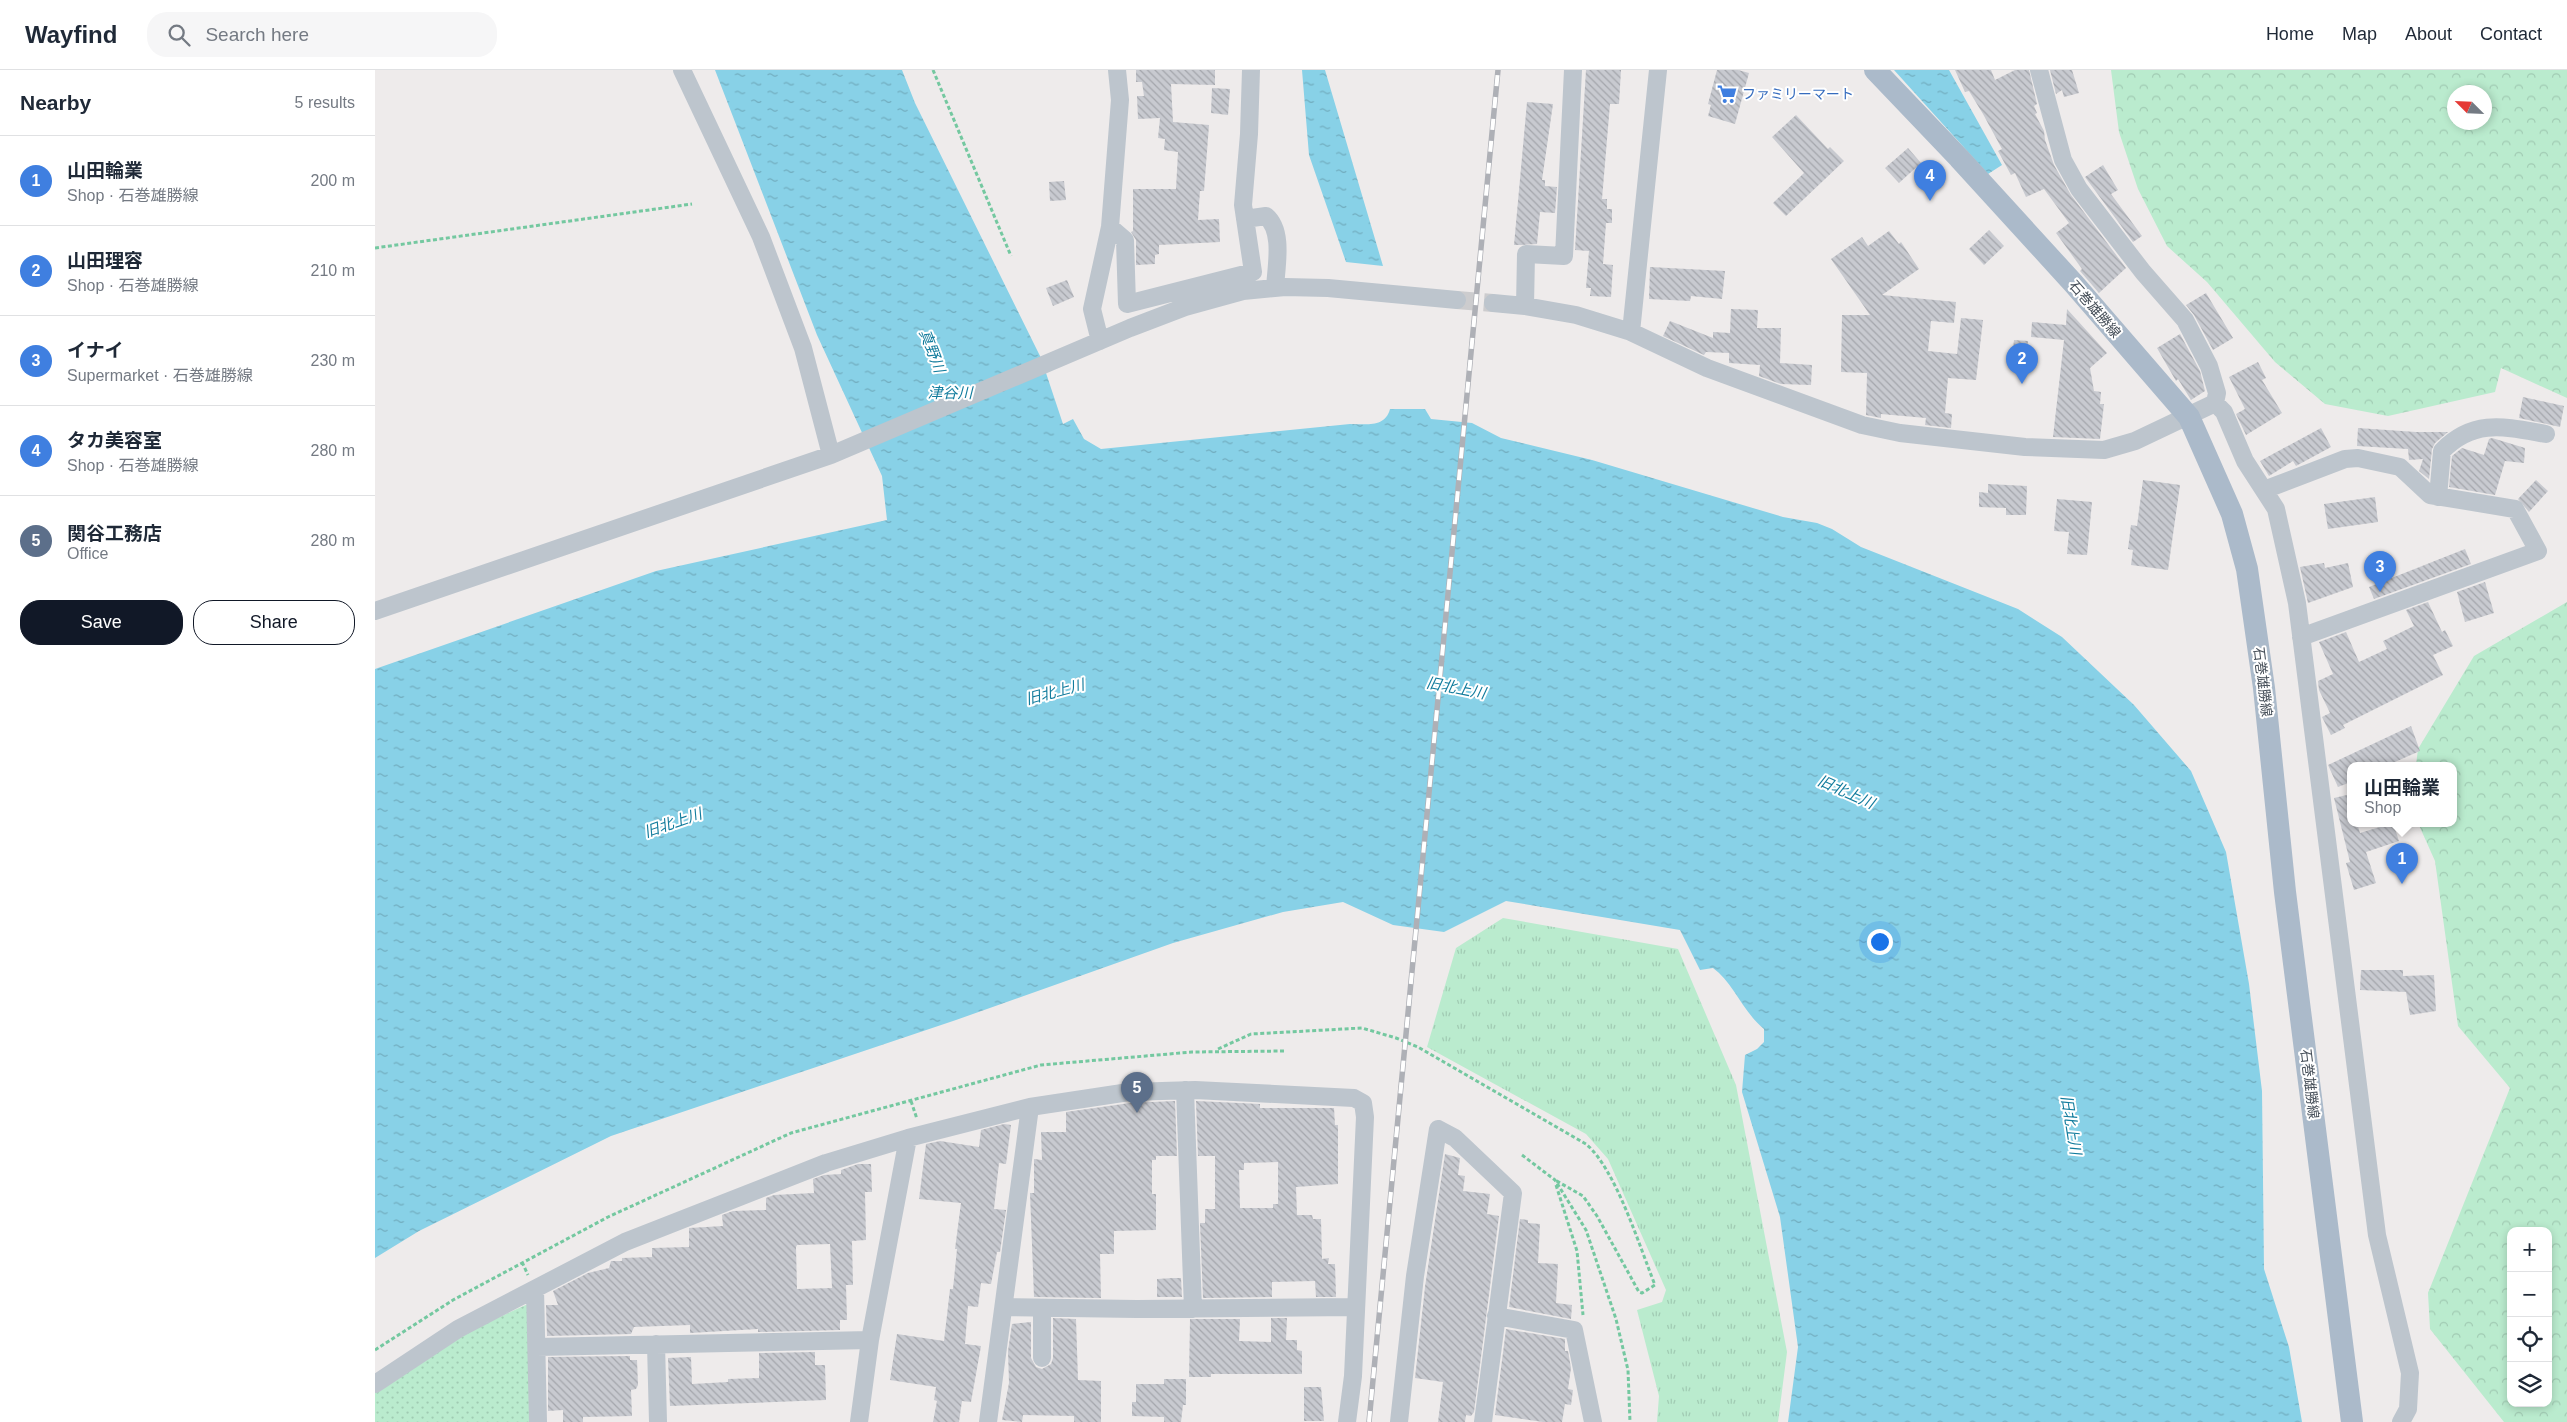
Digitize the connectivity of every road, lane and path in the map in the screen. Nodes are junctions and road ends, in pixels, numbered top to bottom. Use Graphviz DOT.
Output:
graph roads {
  1 [pos="682,70"];
  2 [pos="933,70"];
  3 [pos="1117,70"];
  4 [pos="1251,70"];
  5 [pos="1573,70"];
  6 [pos="1658,70"];
  7 [pos="1875,70"];
  8 [pos="2039,70"];
  9 [pos="692,204"];
  10 [pos="1245,220"];
  11 [pos="1110,228"];
  12 [pos="375,248"];
  13 [pos="1011,256"];
  14 [pos="1275,288"];
  15 [pos="1457,300"];
  16 [pos="1493,303"];
  17 [pos="1525,306"];
  18 [pos="1631,332"];
  19 [pos="1100,341"];
  20 [pos="2215,403"];
  21 [pos="2189,417"];
  22 [pos="2546,434"];
  23 [pos="831,455"];
  24 [pos="2264,490"];
  25 [pos="2438,497"];
  26 [pos="375,611"];
  27 [pos="2301,637"];
  28 [pos="1284,1051"];
  29 [pos="1185,1090"];
  30 [pos="1030,1107"];
  31 [pos="908,1138"];
  32 [pos="1522,1155"];
  33 [pos="1555,1180"];
  34 [pos="535,1289"];
  35 [pos="1356,1307"];
  36 [pos="1004,1308"];
  37 [pos="1042,1308"];
  38 [pos="1193,1309"];
  39 [pos="1496,1316"];
  40 [pos="1574,1330"];
  41 [pos="870,1340"];
  42 [pos="656,1344"];
  43 [pos="537,1347"];
  44 [pos="1042,1358"];
  45 [pos="375,1384"];
  46 [pos="538,1422"];
  47 [pos="658,1422"];
  48 [pos="859,1422"];
  49 [pos="987,1422"];
  50 [pos="1347,1422"];
  51 [pos="1399,1422"];
  52 [pos="1483,1422"];
  53 [pos="1593,1422"];
  54 [pos="1629,1422"];
  55 [pos="2352,1422"];
  56 [pos="2401,1422"];
  1 -- 23 [label="street"];
  2 -- 13 [label="path"];
  3 -- 11 [label="street"];
  4 -- 10 [label="street"];
  5 -- 17 [label="street"];
  6 -- 18 [label="street"];
  7 -- 21 [label="main road, 石巻雄勝線"];
  8 -- 20 [label="street"];
  9 -- 12 [label="path"];
  10 -- 11 [label="street"];
  10 -- 14 [label="street"];
  11 -- 19 [label="street"];
  14 -- 15 [label="street"];
  14 -- 19 [label="street"];
  16 -- 17 [label="street"];
  17 -- 18 [label="street"];
  18 -- 21 [label="street"];
  19 -- 23 [label="street"];
  20 -- 21 [label="street"];
  20 -- 24 [label="street"];
  21 -- 55 [label="main road, 石巻雄勝線"];
  22 -- 25 [label="street"];
  23 -- 26 [label="street"];
  24 -- 25 [label="street"];
  24 -- 27 [label="street"];
  25 -- 27 [label="street"];
  27 -- 56 [label="street"];
  28 -- 33 [label="path"];
  29 -- 30 [label="street"];
  29 -- 35 [label="street"];
  29 -- 38 [label="street"];
  30 -- 31 [label="street"];
  30 -- 36 [label="street"];
  31 -- 34 [label="street"];
  31 -- 41 [label="street"];
  32 -- 33 [label="path"];
  33 -- 40 [label="path"];
  33 -- 54 [label="path"];
  34 -- 43 [label="street"];
  34 -- 45 [label="street"];
  35 -- 38 [label="street"];
  35 -- 50 [label="street"];
  36 -- 37 [label="street"];
  36 -- 49 [label="street"];
  37 -- 38 [label="street"];
  37 -- 44 [label="street"];
  39 -- 40 [label="street"];
  39 -- 51 [label="street"];
  39 -- 52 [label="street"];
  40 -- 53 [label="street"];
  41 -- 42 [label="street"];
  41 -- 48 [label="street"];
  42 -- 43 [label="street"];
  42 -- 47 [label="street"];
  43 -- 46 [label="street"];
}
